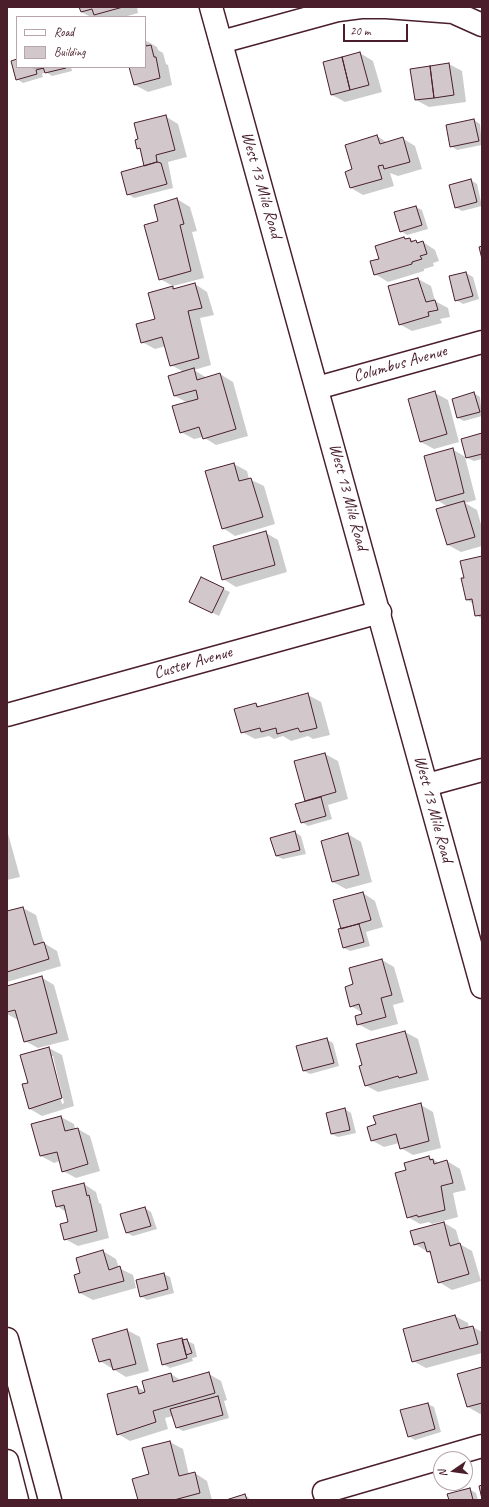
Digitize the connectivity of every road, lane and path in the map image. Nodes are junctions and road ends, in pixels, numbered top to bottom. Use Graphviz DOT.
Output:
graph roads {
  1 [pos="211,7"];
  2 [pos="456,9"];
  3 [pos="482,24"];
  4 [pos="220,42"];
  5 [pos="482,342"];
  6 [pos="317,388"];
  7 [pos="380,612"];
  8 [pos="7,715"];
  9 [pos="482,770"];
  10 [pos="427,785"];
  11 [pos="482,987"];
  12 [pos="7,1339"];
  13 [pos="482,1446"];
  14 [pos="7,1461"];
  15 [pos="17,1500"];
  16 [pos="50,1500"];
  17 [pos="327,1500"];
  1 -- 4 [label="street, West 13 Mile Road"];
  2 -- 3 [label="street"];
  2 -- 4 [label="street"];
  4 -- 6 [label="street, West 13 Mile Road"];
  5 -- 6 [label="street, Columbus Avenue"];
  6 -- 7 [label="street, West 13 Mile Road"];
  7 -- 8 [label="street, Custer Avenue"];
  7 -- 10 [label="street, West 13 Mile Road"];
  9 -- 10 [label="street"];
  10 -- 11 [label="street, West 13 Mile Road"];
  12 -- 16 [label="street"];
  13 -- 17 [label="street"];
  14 -- 15 [label="street"];
}
